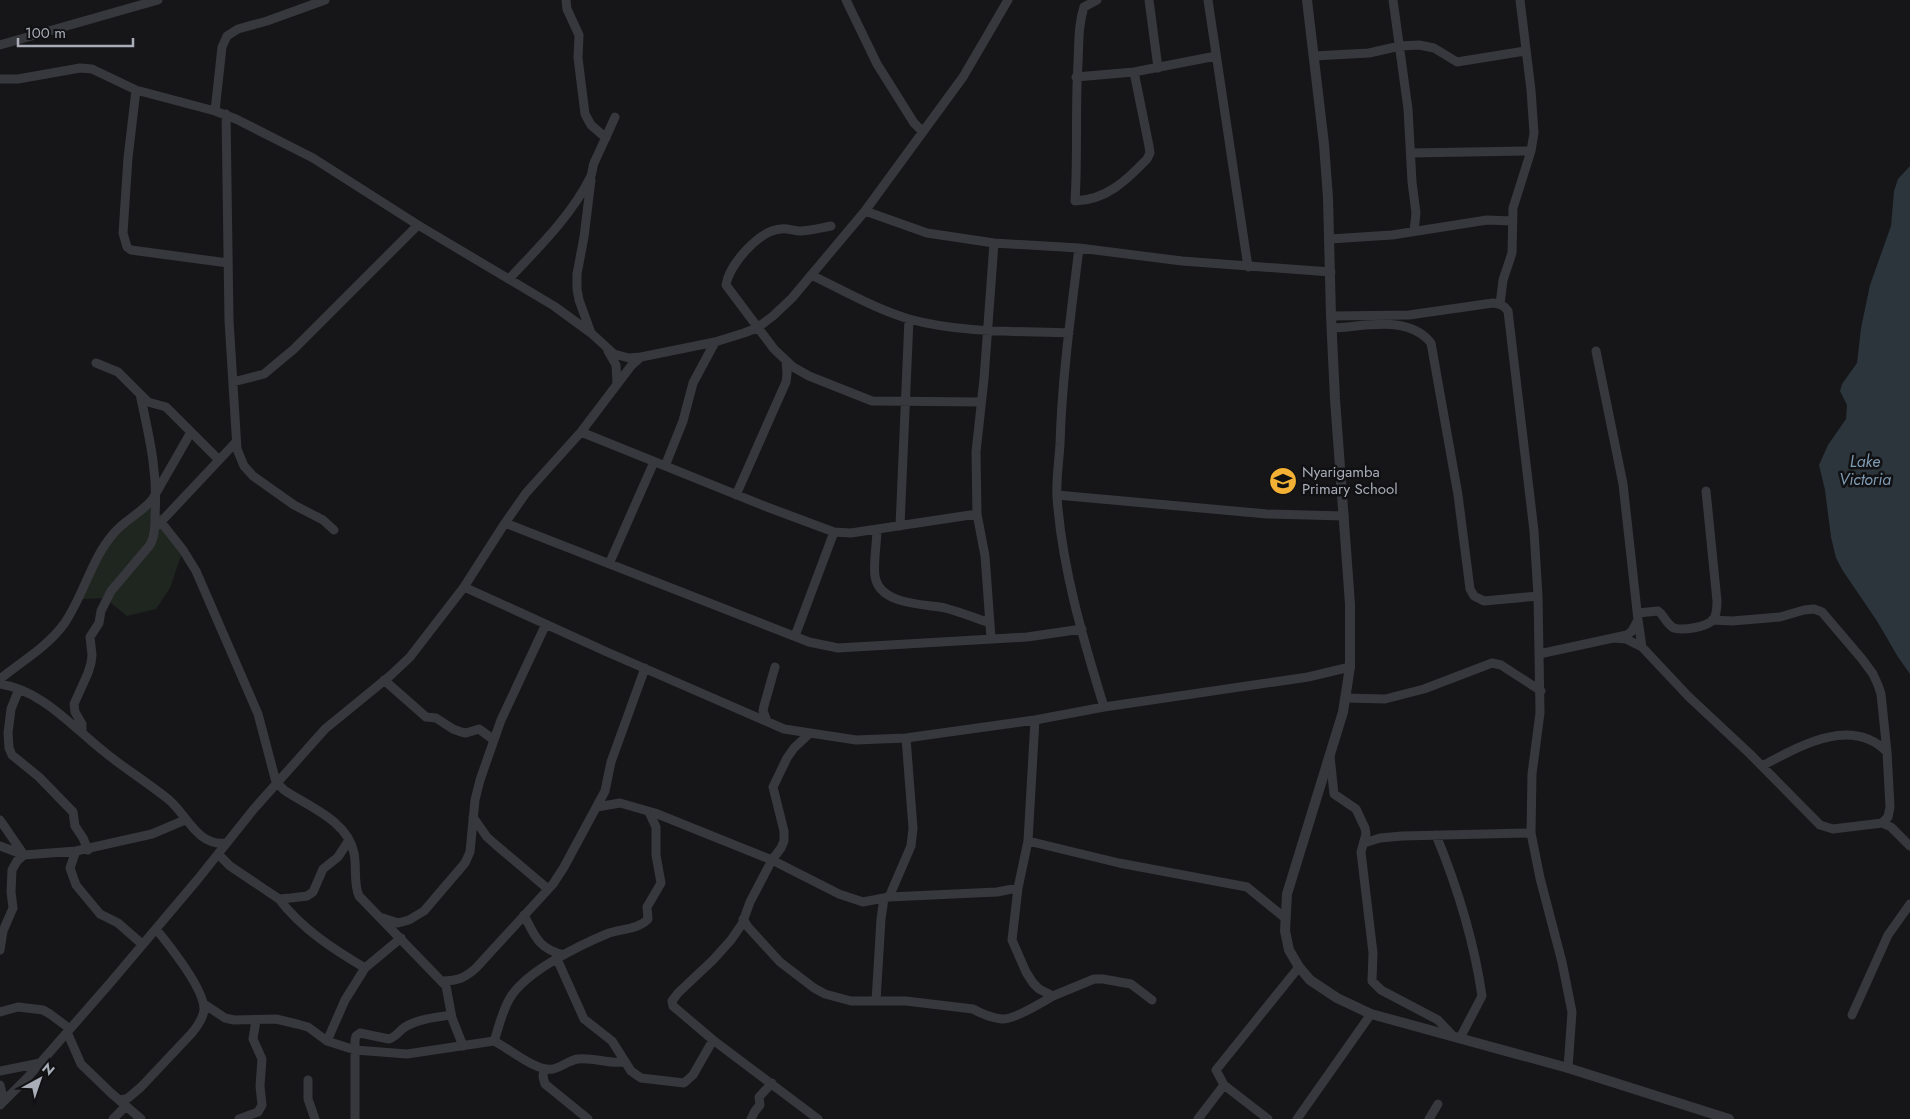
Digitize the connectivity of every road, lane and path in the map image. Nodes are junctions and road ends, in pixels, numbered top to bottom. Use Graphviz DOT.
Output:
graph roads {
  1 [pos="158,0"];
  2 [pos="325,0"];
  3 [pos="566,0"];
  4 [pos="846,0"];
  5 [pos="1008,0"];
  6 [pos="1097,0"];
  7 [pos="1149,0"];
  8 [pos="1208,0"];
  9 [pos="1307,0"];
  10 [pos="1393,0"];
  11 [pos="1520,0"];
  12 [pos="0,45"];
  13 [pos="1400,46"];
  14 [pos="1525,51"];
  15 [pos="1216,56"];
  16 [pos="1314,56"];
  17 [pos="1158,68"];
  18 [pos="1134,72"];
  19 [pos="1076,77"];
  20 [pos="0,79"];
  21 [pos="136,90"];
  22 [pos="215,111"];
  23 [pos="226,114"];
  24 [pos="615,118"];
  25 [pos="923,132"];
  26 [pos="606,138"];
  27 [pos="1531,151"];
  28 [pos="1411,153"];
  29 [pos="592,175"];
  30 [pos="865,211"];
  31 [pos="1512,221"];
  32 [pos="418,225"];
  33 [pos="831,226"];
  34 [pos="1414,231"];
  35 [pos="1330,239"];
  36 [pos="994,243"];
  37 [pos="1079,248"];
  38 [pos="228,263"];
  39 [pos="1248,267"];
  40 [pos="1331,272"];
  41 [pos="811,275"];
  42 [pos="509,280"];
  43 [pos="1500,304"];
  44 [pos="1331,316"];
  45 [pos="909,319"];
  46 [pos="757,328"];
  47 [pos="1332,328"];
  48 [pos="988,331"];
  49 [pos="1068,333"];
  50 [pos="591,334"];
  51 [pos="715,342"];
  52 [pos="608,350"];
  53 [pos="1596,351"];
  54 [pos="641,357"];
  55 [pos="786,361"];
  56 [pos="96,363"];
  57 [pos="802,373"];
  58 [pos="786,378"];
  59 [pos="233,382"];
  60 [pos="617,383"];
  61 [pos="140,394"];
  62 [pos="906,401"];
  63 [pos="981,402"];
  64 [pos="191,432"];
  65 [pos="581,432"];
  66 [pos="236,442"];
  67 [pos="218,459"];
  68 [pos="654,462"];
  69 [pos="666,466"];
  70 [pos="1706,490"];
  71 [pos="157,494"];
  72 [pos="736,495"];
  73 [pos="1057,495"];
  74 [pos="977,514"];
  75 [pos="1344,516"];
  76 [pos="505,522"];
  77 [pos="158,525"];
  78 [pos="900,526"];
  79 [pos="877,529"];
  80 [pos="334,530"];
  81 [pos="834,532"];
  82 [pos="609,564"];
  83 [pos="464,587"];
  84 [pos="1538,596"];
  85 [pos="1638,617"];
  86 [pos="1712,620"];
  87 [pos="546,624"];
  88 [pos="990,624"];
  89 [pos="1082,630"];
  90 [pos="795,636"];
  91 [pos="991,638"];
  92 [pos="1614,638"];
  93 [pos="1642,647"];
  94 [pos="1539,654"];
  95 [pos="775,667"];
  96 [pos="1350,667"];
  97 [pos="646,668"];
  98 [pos="0,679"];
  99 [pos="384,680"];
  100 [pos="0,684"];
  101 [pos="19,689"];
  102 [pos="1541,691"];
  103 [pos="1345,698"];
  104 [pos="1104,707"];
  105 [pos="1036,720"];
  106 [pos="767,721"];
  107 [pos="82,732"];
  108 [pos="809,734"];
  109 [pos="906,738"];
  110 [pos="494,740"];
  111 [pos="1887,752"];
  112 [pos="1330,755"];
  113 [pos="1762,766"];
  114 [pos="276,782"];
  115 [pos="597,806"];
  116 [pos="650,812"];
  117 [pos="473,817"];
  118 [pos="0,820"];
  119 [pos="185,820"];
  120 [pos="1882,823"];
  121 [pos="1531,833"];
  122 [pos="1436,835"];
  123 [pos="349,840"];
  124 [pos="1028,841"];
  125 [pos="226,843"];
  126 [pos="1364,843"];
  127 [pos="0,846"];
  128 [pos="1910,846"];
  129 [pos="88,850"];
  130 [pos="76,851"];
  131 [pos="218,854"];
  132 [pos="24,855"];
  133 [pos="772,860"];
  134 [pos="1018,888"];
  135 [pos="548,889"];
  136 [pos="279,898"];
  137 [pos="886,898"];
  138 [pos="1910,904"];
  139 [pos="377,914"];
  140 [pos="524,915"];
  141 [pos="743,918"];
  142 [pos="1286,918"];
  143 [pos="156,929"];
  144 [pos="401,938"];
  145 [pos="142,944"];
  146 [pos="0,950"];
  147 [pos="560,957"];
  148 [pos="1299,967"];
  149 [pos="365,968"];
  150 [pos="443,981"];
  151 [pos="1053,996"];
  152 [pos="1152,1000"];
  153 [pos="876,1001"];
  154 [pos="204,1004"];
  155 [pos="0,1012"];
  156 [pos="1371,1014"];
  157 [pos="451,1015"];
  158 [pos="1852,1015"];
  159 [pos="256,1020"];
  160 [pos="68,1031"];
  161 [pos="1457,1038"];
  162 [pos="713,1040"];
  163 [pos="328,1041"];
  164 [pos="494,1041"];
  165 [pos="463,1046"];
  166 [pos="355,1050"];
  167 [pos="624,1062"];
  168 [pos="40,1063"];
  169 [pos="1568,1068"];
  170 [pos="544,1069"];
  171 [pos="0,1071"];
  172 [pos="308,1080"];
  173 [pos="772,1083"];
  174 [pos="0,1085"];
  175 [pos="1224,1085"];
  176 [pos="2,1103"];
  177 [pos="123,1103"];
  178 [pos="1438,1104"];
  179 [pos="113,1119"];
  180 [pos="141,1119"];
  181 [pos="239,1119"];
  182 [pos="315,1119"];
  183 [pos="355,1119"];
  184 [pos="588,1119"];
  185 [pos="751,1119"];
  186 [pos="818,1119"];
  187 [pos="1198,1119"];
  188 [pos="1268,1119"];
  189 [pos="1297,1119"];
  190 [pos="1429,1119"];
  191 [pos="1730,1119"];
  1 -- 12 [label="street"];
  2 -- 22 [label="street"];
  3 -- 26 [label="street"];
  4 -- 25 [label="street"];
  5 -- 25 [label="street"];
  6 -- 19 [label="street"];
  7 -- 17 [label="street"];
  8 -- 15 [label="street"];
  9 -- 16 [label="street"];
  10 -- 13 [label="street"];
  11 -- 14 [label="street"];
  13 -- 14 [label="street"];
  13 -- 16 [label="street"];
  13 -- 28 [label="street"];
  14 -- 27 [label="street"];
  15 -- 17 [label="street"];
  15 -- 39 [label="street"];
  16 -- 35 [label="street"];
  17 -- 18 [label="street"];
  18 -- 19 [label="street"];
  18 -- 19 [label="street"];
  20 -- 21 [label="street"];
  21 -- 22 [label="street"];
  21 -- 38 [label="street"];
  22 -- 23 [label="street"];
  23 -- 32 [label="street"];
  23 -- 38 [label="street"];
  24 -- 26 [label="street"];
  25 -- 30 [label="street"];
  26 -- 29 [label="street"];
  27 -- 28 [label="street"];
  27 -- 31 [label="street"];
  28 -- 34 [label="street"];
  29 -- 42 [label="street"];
  29 -- 50 [label="street"];
  30 -- 36 [label="street"];
  30 -- 41 [label="street"];
  31 -- 34 [label="street"];
  31 -- 43 [label="street"];
  32 -- 42 [label="street"];
  32 -- 59 [label="street"];
  33 -- 46 [label="street"];
  34 -- 35 [label="street"];
  35 -- 40 [label="street"];
  36 -- 37 [label="street"];
  36 -- 48 [label="street"];
  37 -- 39 [label="street"];
  37 -- 49 [label="street"];
  38 -- 59 [label="street"];
  39 -- 40 [label="street"];
  40 -- 44 [label="street"];
  41 -- 45 [label="street"];
  41 -- 46 [label="street"];
  42 -- 50 [label="street"];
  43 -- 44 [label="street"];
  43 -- 84 [label="street"];
  44 -- 47 [label="street"];
  45 -- 48 [label="street"];
  45 -- 62 [label="street"];
  46 -- 51 [label="street"];
  46 -- 55 [label="street"];
  47 -- 75 [label="street"];
  47 -- 84 [label="street"];
  48 -- 49 [label="street"];
  48 -- 63 [label="street"];
  49 -- 73 [label="street"];
  50 -- 52 [label="street"];
  51 -- 54 [label="street"];
  51 -- 69 [label="street"];
  52 -- 54 [label="street"];
  52 -- 60 [label="street"];
  53 -- 85 [label="street"];
  54 -- 60 [label="street"];
  55 -- 57 [label="street"];
  55 -- 58 [label="street"];
  56 -- 61 [label="street"];
  57 -- 58 [label="street"];
  57 -- 62 [label="street"];
  58 -- 72 [label="street"];
  59 -- 66 [label="street"];
  60 -- 65 [label="street"];
  61 -- 64 [label="street"];
  61 -- 71 [label="street"];
  62 -- 63 [label="street"];
  62 -- 78 [label="street"];
  63 -- 74 [label="street"];
  64 -- 67 [label="street"];
  64 -- 71 [label="street"];
  65 -- 68 [label="street"];
  65 -- 76 [label="street"];
  66 -- 67 [label="street"];
  66 -- 80 [label="street"];
  67 -- 77 [label="street"];
  68 -- 69 [label="street"];
  68 -- 82 [label="street"];
  69 -- 72 [label="street"];
  70 -- 86 [label="street"];
  71 -- 77 [label="street"];
  71 -- 98 [label="street"];
  72 -- 81 [label="street"];
  73 -- 75 [label="street"];
  73 -- 89 [label="street"];
  74 -- 78 [label="street"];
  74 -- 88 [label="street"];
  75 -- 96 [label="street"];
  76 -- 82 [label="street"];
  76 -- 83 [label="street"];
  77 -- 107 [label="street"];
  77 -- 114 [label="street"];
  78 -- 79 [label="street"];
  79 -- 81 [label="street"];
  79 -- 88 [label="street"];
  81 -- 90 [label="street"];
  82 -- 90 [label="street"];
  83 -- 87 [label="street"];
  83 -- 99 [label="street"];
  84 -- 94 [label="street"];
  85 -- 86 [label="street"];
  85 -- 92 [label="street"];
  85 -- 93 [label="street"];
  86 -- 111 [label="street"];
  87 -- 97 [label="street"];
  87 -- 110 [label="street"];
  88 -- 91 [label="street"];
  89 -- 91 [label="street"];
  89 -- 104 [label="street"];
  90 -- 91 [label="street"];
  92 -- 93 [label="street"];
  92 -- 94 [label="street"];
  93 -- 113 [label="street"];
  94 -- 102 [label="street"];
  95 -- 106 [label="street"];
  96 -- 103 [label="street"];
  96 -- 104 [label="street"];
  97 -- 106 [label="street"];
  97 -- 115 [label="street"];
  99 -- 110 [label="street"];
  99 -- 114 [label="street"];
  100 -- 101 [label="street"];
  101 -- 107 [label="street"];
  101 -- 129 [label="street"];
  102 -- 103 [label="street"];
  102 -- 121 [label="street"];
  103 -- 112 [label="street"];
  104 -- 105 [label="street"];
  105 -- 109 [label="street"];
  105 -- 124 [label="street"];
  106 -- 108 [label="street"];
  107 -- 119 [label="street"];
  108 -- 109 [label="street"];
  108 -- 133 [label="street"];
  109 -- 137 [label="street"];
  110 -- 117 [label="street"];
  111 -- 113 [label="street"];
  111 -- 120 [label="street"];
  112 -- 126 [label="street"];
  112 -- 142 [label="street"];
  113 -- 120 [label="street"];
  114 -- 123 [label="street"];
  114 -- 125 [label="street"];
  115 -- 116 [label="street"];
  115 -- 135 [label="street"];
  116 -- 133 [label="street"];
  116 -- 147 [label="street"];
  117 -- 135 [label="street"];
  117 -- 139 [label="street"];
  118 -- 132 [label="street"];
  119 -- 125 [label="street"];
  119 -- 129 [label="street"];
  120 -- 128 [label="street"];
  121 -- 122 [label="street"];
  121 -- 169 [label="street"];
  122 -- 126 [label="street"];
  122 -- 161 [label="street"];
  123 -- 136 [label="street"];
  123 -- 139 [label="street"];
  124 -- 134 [label="street"];
  124 -- 142 [label="street"];
  125 -- 131 [label="street"];
  126 -- 161 [label="street"];
  127 -- 132 [label="street"];
  129 -- 130 [label="street"];
  130 -- 132 [label="street"];
  130 -- 145 [label="street"];
  131 -- 136 [label="street"];
  131 -- 143 [label="street"];
  132 -- 146 [label="street"];
  133 -- 137 [label="street"];
  133 -- 141 [label="street"];
  134 -- 137 [label="street"];
  134 -- 151 [label="street"];
  135 -- 140 [label="street"];
  136 -- 149 [label="street"];
  137 -- 153 [label="street"];
  138 -- 158 [label="street"];
  139 -- 144 [label="street"];
  140 -- 147 [label="street"];
  140 -- 150 [label="street"];
  141 -- 153 [label="street"];
  141 -- 162 [label="street"];
  142 -- 148 [label="street"];
  143 -- 145 [label="street"];
  143 -- 154 [label="street"];
  144 -- 149 [label="street"];
  144 -- 150 [label="street"];
  145 -- 160 [label="street"];
  147 -- 164 [label="street"];
  147 -- 167 [label="street"];
  148 -- 156 [label="street"];
  148 -- 175 [label="street"];
  149 -- 163 [label="street"];
  150 -- 157 [label="street"];
  151 -- 152 [label="street"];
  151 -- 153 [label="street"];
  154 -- 159 [label="street"];
  154 -- 177 [label="street"];
  155 -- 160 [label="street"];
  156 -- 161 [label="street"];
  156 -- 189 [label="street"];
  157 -- 165 [label="street"];
  157 -- 166 [label="street"];
  159 -- 163 [label="street"];
  159 -- 181 [label="street"];
  160 -- 168 [label="street"];
  160 -- 177 [label="street"];
  161 -- 169 [label="street"];
  162 -- 167 [label="street"];
  162 -- 173 [label="street"];
  163 -- 166 [label="street"];
  164 -- 165 [label="street"];
  164 -- 170 [label="street"];
  165 -- 166 [label="street"];
  166 -- 183 [label="street"];
  167 -- 170 [label="street"];
  168 -- 171 [label="street"];
  168 -- 176 [label="street"];
  169 -- 191 [label="street"];
  170 -- 184 [label="street"];
  172 -- 182 [label="street"];
  173 -- 185 [label="street"];
  173 -- 186 [label="street"];
  174 -- 176 [label="street"];
  175 -- 187 [label="street"];
  175 -- 188 [label="street"];
  177 -- 179 [label="street"];
  177 -- 180 [label="street"];
  178 -- 190 [label="street"];
}
